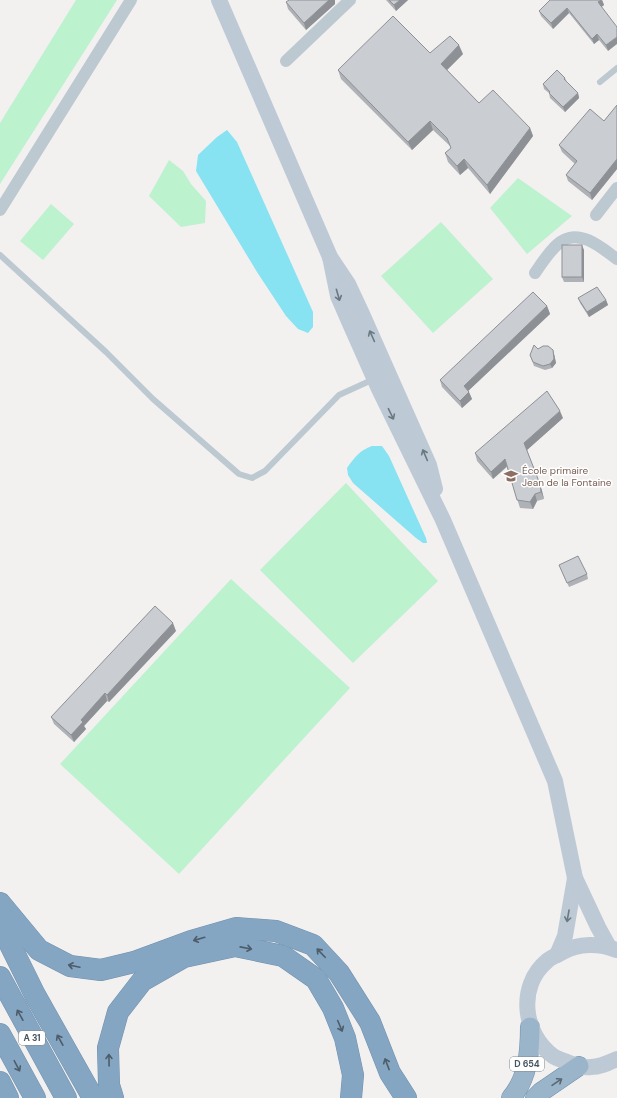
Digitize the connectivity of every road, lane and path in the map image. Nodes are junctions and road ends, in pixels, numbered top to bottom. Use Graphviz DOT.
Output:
graph roads {
  1 [pos="131,0"];
  2 [pos="219,0"];
  3 [pos="350,0"];
  4 [pos="286,61"];
  5 [pos="617,68"];
  6 [pos="600,82"];
  7 [pos="617,188"];
  8 [pos="0,210"];
  9 [pos="596,215"];
  10 [pos="0,254"];
  11 [pos="330,257"];
  12 [pos="617,259"];
  13 [pos="535,273"];
  14 [pos="376,384"];
  15 [pos="400,399"];
  16 [pos="443,520"];
  17 [pos="575,878"];
  18 [pos="0,903"];
  19 [pos="0,924"];
  20 [pos="613,949"];
  21 [pos="557,955"];
  22 [pos="0,977"];
  23 [pos="530,1027"];
  24 [pos="0,1034"];
  25 [pos="617,1059"];
  26 [pos="579,1066"];
  27 [pos="601,1066"];
  28 [pos="617,1073"];
  29 [pos="0,1082"];
  30 [pos="8,1098"];
  31 [pos="35,1098"];
  32 [pos="66,1098"];
  33 [pos="93,1098"];
  34 [pos="113,1098"];
  35 [pos="351,1098"];
  36 [pos="406,1098"];
  37 [pos="511,1098"];
  38 [pos="536,1098"];
  1 -- 8 [label="street"];
  2 -- 11 [label="main road"];
  3 -- 4 [label="street"];
  5 -- 6 [label="lane"];
  7 -- 9 [label="street"];
  10 -- 14 [label="lane"];
  11 -- 14 [label="main road, one-way"];
  15 -- 11 [label="main road, one-way"];
  12 -- 13 [label="street"];
  14 -- 15 [label="main road"];
  14 -- 16 [label="main road, one-way"];
  16 -- 15 [label="main road, one-way"];
  16 -- 17 [label="main road"];
  17 -- 20 [label="main road"];
  17 -- 21 [label="main road, one-way"];
  36 -- 18 [label="highway, one-way"];
  33 -- 19 [label="highway, one-way"];
  20 -- 21 [label="main road"];
  21 -- 23 [label="main road"];
  32 -- 22 [label="highway, A 31, one-way"];
  23 -- 26 [label="main road"];
  23 -- 37 [label="highway, D 654"];
  24 -- 31 [label="highway, A 31, one-way"];
  25 -- 27 [label="main road"];
  26 -- 27 [label="main road"];
  38 -- 26 [label="highway, one-way"];
  27 -- 28 [label="main road"];
  29 -- 30 [label="highway"];
  34 -- 35 [label="highway, one-way"];
}
